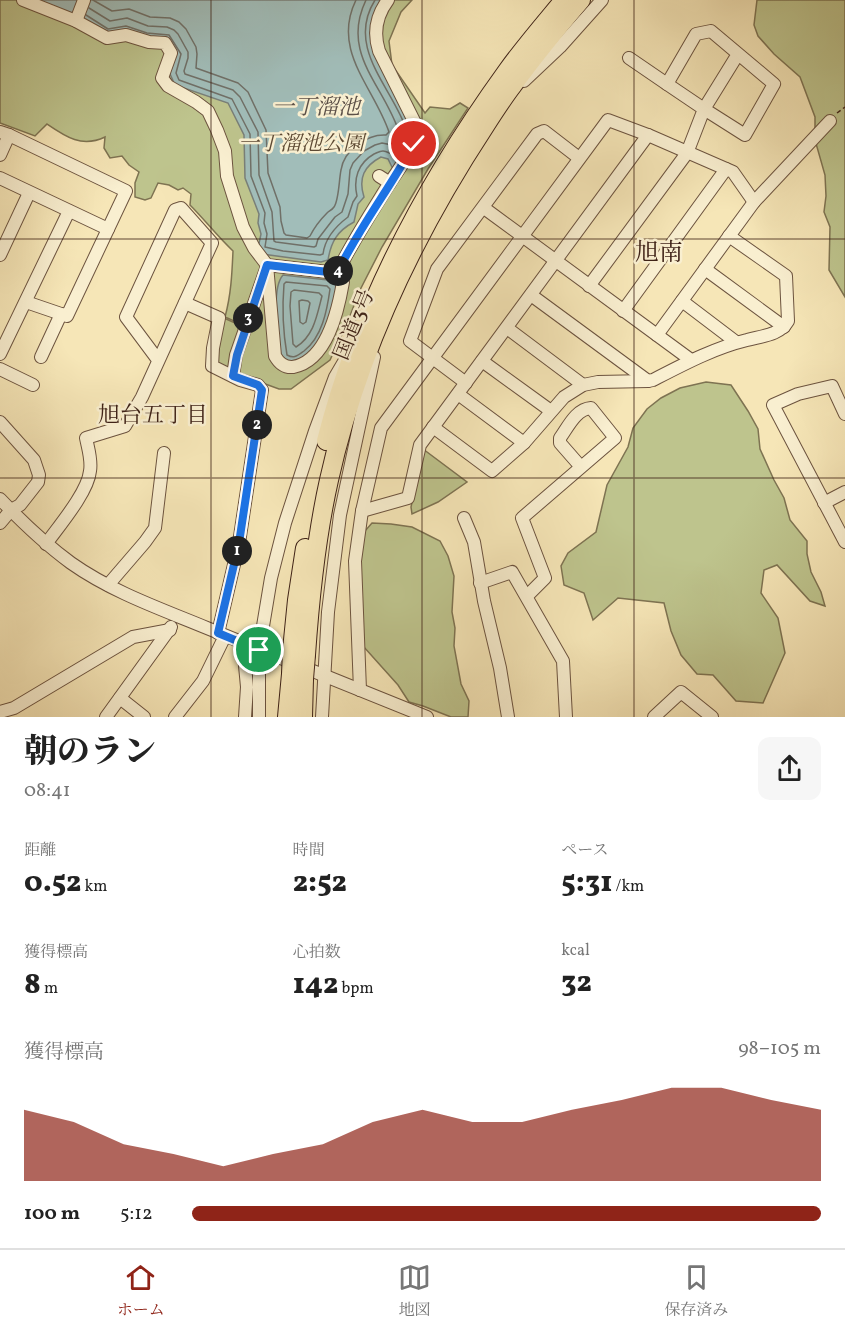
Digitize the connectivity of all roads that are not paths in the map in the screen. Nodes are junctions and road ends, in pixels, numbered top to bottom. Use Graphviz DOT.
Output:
graph roads {
  1 [pos="23,0"];
  2 [pos="84,0"];
  3 [pos="388,0"];
  4 [pos="564,0"];
  5 [pos="581,0"];
  6 [pos="602,0"];
  7 [pos="76,21"];
  8 [pos="738,54"];
  9 [pos="629,58"];
  10 [pos="667,84"];
  11 [pos="510,88"];
  12 [pos="704,109"];
  13 [pos="830,121"];
  14 [pos="5,133"];
  15 [pos="648,135"];
  16 [pos="687,153"];
  17 [pos="0,155"];
  18 [pos="579,158"];
  19 [pos="726,169"];
  20 [pos="0,178"];
  21 [pos="30,193"];
  22 [pos="754,202"];
  23 [pos="484,208"];
  24 [pos="69,211"];
  25 [pos="108,229"];
  26 [pos="729,236"];
  27 [pos="521,237"];
  28 [pos="0,255"];
  29 [pos="556,261"];
  30 [pos="267,265"];
  31 [pos="705,269"];
  32 [pos="403,270"];
  33 [pos="337,273"];
  34 [pos="589,286"];
  35 [pos="531,295"];
  36 [pos="26,302"];
  37 [pos="682,302"];
  38 [pos="185,303"];
  39 [pos="623,311"];
  40 [pos="61,314"];
  41 [pos="363,327"];
  42 [pos="784,327"];
  43 [pos="507,328"];
  44 [pos="657,335"];
  45 [pos="736,342"];
  46 [pos="0,354"];
  47 [pos="41,357"];
  48 [pos="433,358"];
  49 [pos="158,360"];
  50 [pos="691,360"];
  51 [pos="482,361"];
  52 [pos="0,369"];
  53 [pos="233,376"];
  54 [pos="648,381"];
  55 [pos="466,383"];
  56 [pos="33,385"];
  57 [pos="583,385"];
  58 [pos="458,394"];
  59 [pos="552,411"];
  60 [pos="845,414"];
  61 [pos="0,422"];
  62 [pos="433,427"];
  63 [pos="524,443"];
  64 [pos="164,453"];
  65 [pos="581,467"];
  66 [pos="845,492"];
  67 [pos="0,499"];
  68 [pos="824,503"];
  69 [pos="11,510"];
  70 [pos="362,511"];
  71 [pos="464,518"];
  72 [pos="0,523"];
  73 [pos="845,542"];
  74 [pos="46,544"];
  75 [pos="480,582"];
  76 [pos="108,585"];
  77 [pos="527,596"];
  78 [pos="178,616"];
  79 [pos="170,630"];
  80 [pos="222,634"];
  81 [pos="243,644"];
  82 [pos="259,650"];
  83 [pos="299,653"];
  84 [pos="298,676"];
  85 [pos="324,676"];
  86 [pos="360,690"];
  87 [pos="120,698"];
  88 [pos="0,712"];
  89 [pos="106,717"];
  90 [pos="144,717"];
  91 [pos="175,717"];
  92 [pos="245,717"];
  93 [pos="259,717"];
  94 [pos="287,717"];
  95 [pos="303,717"];
  96 [pos="322,717"];
  97 [pos="427,717"];
  98 [pos="508,717"];
  99 [pos="567,717"];
  100 [pos="654,717"];
  101 [pos="712,717"];
  1 -- 7 [label="street"];
  2 -- 7 [label="street"];
  3 -- 33 [label="street"];
  4 -- 41 [label="highway, 国道3号"];
  5 -- 11 [label="highway, 国道3号"];
  6 -- 11 [label="street"];
  7 -- 30 [label="street"];
  8 -- 10 [label="street"];
  8 -- 12 [label="street"];
  8 -- 12 [label="street"];
  9 -- 10 [label="street"];
  10 -- 12 [label="street"];
  11 -- 32 [label="highway, 国道3号"];
  12 -- 16 [label="street"];
  13 -- 22 [label="street"];
  14 -- 17 [label="street"];
  14 -- 25 [label="street"];
  15 -- 16 [label="street"];
  15 -- 18 [label="street"];
  15 -- 29 [label="street"];
  16 -- 19 [label="street"];
  16 -- 34 [label="street"];
  18 -- 23 [label="street"];
  18 -- 27 [label="street"];
  19 -- 22 [label="street"];
  19 -- 39 [label="street"];
  20 -- 21 [label="street"];
  21 -- 24 [label="street"];
  21 -- 28 [label="street"];
  22 -- 26 [label="street"];
  23 -- 27 [label="street"];
  23 -- 48 [label="street"];
  24 -- 25 [label="street"];
  24 -- 36 [label="street"];
  25 -- 40 [label="street"];
  26 -- 31 [label="street"];
  26 -- 42 [label="street"];
  27 -- 29 [label="street"];
  27 -- 48 [label="street"];
  29 -- 34 [label="street"];
  29 -- 35 [label="street"];
  30 -- 33 [label="street"];
  30 -- 33 [label="street"];
  30 -- 53 [label="street"];
  31 -- 37 [label="street"];
  31 -- 42 [label="street"];
  32 -- 83 [label="highway, 国道3号"];
  32 -- 85 [label="street"];
  34 -- 39 [label="street"];
  35 -- 43 [label="street"];
  35 -- 54 [label="street"];
  36 -- 40 [label="street"];
  36 -- 46 [label="street"];
  37 -- 44 [label="street"];
  37 -- 45 [label="street"];
  38 -- 49 [label="street"];
  38 -- 49 [label="street"];
  38 -- 53 [label="street"];
  39 -- 44 [label="street"];
  40 -- 47 [label="street"];
  41 -- 82 [label="street"];
  41 -- 83 [label="highway, 国道3号"];
  42 -- 45 [label="street"];
  43 -- 51 [label="street"];
  43 -- 57 [label="street"];
  44 -- 50 [label="street"];
  45 -- 50 [label="street"];
  48 -- 55 [label="street"];
  48 -- 70 [label="street"];
  49 -- 74 [label="street"];
  50 -- 54 [label="street"];
  51 -- 55 [label="street"];
  51 -- 59 [label="street"];
  52 -- 56 [label="street"];
  53 -- 80 [label="street"];
  54 -- 57 [label="street"];
  55 -- 58 [label="street"];
  57 -- 59 [label="street"];
  58 -- 62 [label="street"];
  58 -- 63 [label="street"];
  59 -- 63 [label="street"];
  60 -- 68 [label="street"];
  61 -- 69 [label="street"];
  62 -- 63 [label="street"];
  62 -- 70 [label="street"];
  64 -- 76 [label="street"];
  65 -- 65 [label="street"];
  65 -- 77 [label="street"];
  66 -- 68 [label="street"];
  67 -- 69 [label="street"];
  68 -- 73 [label="street"];
  69 -- 72 [label="street"];
  69 -- 74 [label="street"];
  70 -- 86 [label="street"];
  71 -- 75 [label="street"];
  74 -- 76 [label="street"];
  75 -- 77 [label="street"];
  75 -- 98 [label="street"];
  76 -- 78 [label="street"];
  77 -- 99 [label="street"];
  78 -- 79 [label="street"];
  78 -- 80 [label="street"];
  79 -- 87 [label="street"];
  79 -- 88 [label="street"];
  80 -- 81 [label="street"];
  80 -- 91 [label="street"];
  81 -- 82 [label="street"];
  81 -- 92 [label="street"];
  82 -- 85 [label="street"];
  82 -- 93 [label="street"];
  83 -- 84 [label="highway, 国道3号, bridge"];
  84 -- 94 [label="highway, 国道3号"];
  84 -- 95 [label="highway, 国道3号"];
  85 -- 86 [label="street"];
  85 -- 96 [label="street"];
  86 -- 97 [label="street"];
  87 -- 89 [label="street"];
  87 -- 90 [label="street"];
  100 -- 101 [label="street"];
}
